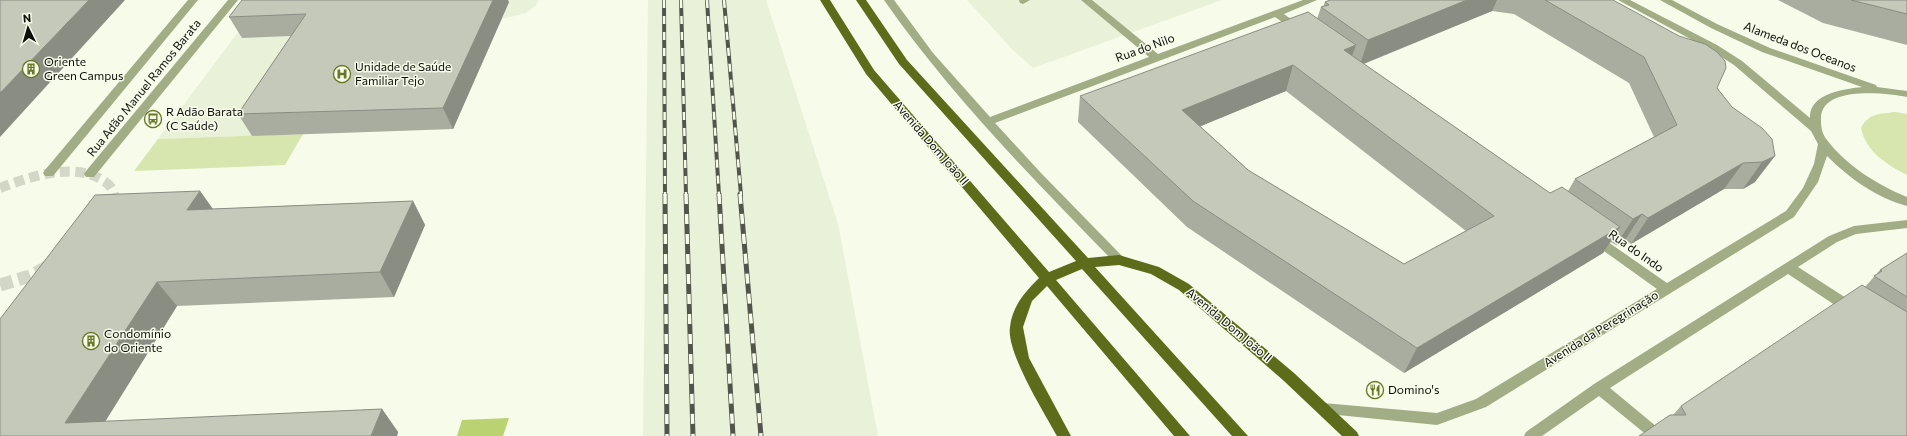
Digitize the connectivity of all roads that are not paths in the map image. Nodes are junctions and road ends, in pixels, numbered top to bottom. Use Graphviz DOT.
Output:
graph roads {
  1 [pos="193,0"];
  2 [pos="233,0"];
  3 [pos="825,0"];
  4 [pos="861,0"];
  5 [pos="889,0"];
  6 [pos="1086,0"];
  7 [pos="1312,0"];
  8 [pos="1665,0"];
  9 [pos="1678,0"];
  10 [pos="1621,4"];
  11 [pos="1276,13"];
  12 [pos="1691,14"];
  13 [pos="1309,36"];
  14 [pos="1156,58"];
  15 [pos="1880,90"];
  16 [pos="1906,93"];
  17 [pos="988,121"];
  18 [pos="1816,129"];
  19 [pos="1824,143"];
  20 [pos="49,173"];
  21 [pos="90,174"];
  22 [pos="1907,202"];
  23 [pos="1907,224"];
  24 [pos="1582,229"];
  25 [pos="1119,260"];
  26 [pos="1084,263"];
  27 [pos="1788,268"];
  28 [pos="1047,278"];
  29 [pos="1667,289"];
  30 [pos="1861,314"];
  31 [pos="1599,388"];
  32 [pos="1324,409"];
  33 [pos="1064,436"];
  34 [pos="1183,436"];
  35 [pos="1241,436"];
  36 [pos="1352,436"];
  37 [pos="1531,436"];
  38 [pos="1658,436"];
  1 -- 20 [label="street, Rua Adão Manuel Ramos Barata"];
  2 -- 21 [label="street, Rua Adão Manuel Ramos Barata"];
  3 -- 28 [label="main road, Avenida Dom João II"];
  4 -- 26 [label="main road"];
  5 -- 17 [label="street"];
  6 -- 14 [label="street"];
  7 -- 11 [label="street, Rua do Nilo"];
  8 -- 12 [label="street, Alameda dos Oceanos"];
  9 -- 12 [label="street, Alameda dos Oceanos"];
  10 -- 18 [label="street"];
  11 -- 13 [label="street"];
  11 -- 14 [label="street, Rua do Nilo"];
  12 -- 15 [label="street, Alameda dos Oceanos"];
  14 -- 17 [label="street, Rua do Nilo"];
  15 -- 16 [label="street"];
  15 -- 18 [label="street"];
  17 -- 25 [label="street"];
  18 -- 19 [label="street"];
  19 -- 22 [label="street"];
  19 -- 29 [label="street, Avenida da Peregrinação"];
  23 -- 27 [label="street"];
  24 -- 29 [label="street, Rua do Indo"];
  25 -- 26 [label="main road, Avenida Dom João II"];
  25 -- 32 [label="main road, Avenida Dom João II"];
  26 -- 28 [label="main road, Avenida Dom João II"];
  26 -- 35 [label="main road"];
  27 -- 30 [label="street"];
  27 -- 31 [label="street"];
  28 -- 33 [label="main road, Avenida Dom João II"];
  28 -- 34 [label="main road, Avenida Dom João II"];
  29 -- 32 [label="street, Avenida da Peregrinação"];
  31 -- 37 [label="street"];
  31 -- 38 [label="street"];
  32 -- 36 [label="main road, Avenida Dom João II"];
}
